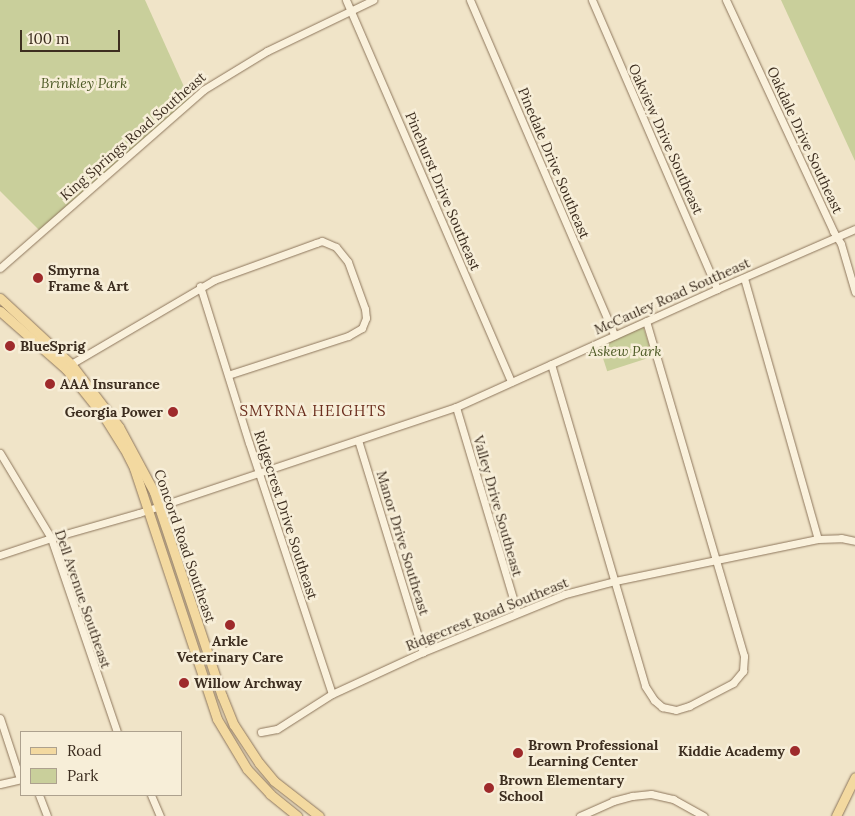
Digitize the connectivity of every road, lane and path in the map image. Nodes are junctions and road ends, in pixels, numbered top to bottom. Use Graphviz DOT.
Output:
graph roads {
  1 [pos="346,0"];
  2 [pos="373,0"];
  3 [pos="470,0"];
  4 [pos="592,0"];
  5 [pos="726,0"];
  6 [pos="351,10"];
  7 [pos="855,229"];
  8 [pos="837,237"];
  9 [pos="0,268"];
  10 [pos="744,278"];
  11 [pos="200,286"];
  12 [pos="717,289"];
  13 [pos="855,292"];
  14 [pos="0,298"];
  15 [pos="0,311"];
  16 [pos="646,321"];
  17 [pos="614,335"];
  18 [pos="71,364"];
  19 [pos="550,364"];
  20 [pos="228,375"];
  21 [pos="511,382"];
  22 [pos="456,407"];
  23 [pos="358,440"];
  24 [pos="0,453"];
  25 [pos="259,473"];
  26 [pos="159,506"];
  27 [pos="147,510"];
  28 [pos="51,538"];
  29 [pos="818,539"];
  30 [pos="855,541"];
  31 [pos="0,555"];
  32 [pos="716,561"];
  33 [pos="614,581"];
  34 [pos="517,612"];
  35 [pos="423,652"];
  36 [pos="332,694"];
  37 [pos="0,718"];
  38 [pos="117,731"];
  39 [pos="261,732"];
  40 [pos="855,777"];
  41 [pos="20,779"];
  42 [pos="0,784"];
  43 [pos="38,796"];
  44 [pos="151,796"];
  45 [pos="47,816"];
  46 [pos="160,816"];
  47 [pos="297,816"];
  48 [pos="319,816"];
  49 [pos="580,816"];
  50 [pos="704,816"];
  51 [pos="836,816"];
  1 -- 6 [label="street, Pinehurst Drive Southeast"];
  2 -- 6 [label="street, King Springs Road Southeast"];
  3 -- 17 [label="street, Pinedale Drive Southeast"];
  4 -- 12 [label="street, Oakview Drive Southeast"];
  5 -- 8 [label="street, Oakdale Drive Southeast"];
  6 -- 9 [label="street, King Springs Road Southeast"];
  6 -- 21 [label="street, Pinehurst Drive Southeast"];
  7 -- 8 [label="street, McCauley Road Southeast"];
  8 -- 10 [label="street, McCauley Road Southeast"];
  8 -- 13 [label="street, Oakdale Drive Southeast"];
  10 -- 12 [label="street, McCauley Road Southeast"];
  10 -- 29 [label="street"];
  11 -- 18 [label="street"];
  11 -- 20 [label="street, Ridgecrest Drive Southeast"];
  11 -- 20 [label="street"];
  12 -- 16 [label="street, McCauley Road Southeast"];
  14 -- 18 [label="main road, Concord Road Southeast"];
  15 -- 27 [label="main road, Concord Road Southeast"];
  16 -- 17 [label="street, McCauley Road Southeast"];
  16 -- 32 [label="street"];
  17 -- 19 [label="street, McCauley Road Southeast"];
  18 -- 26 [label="main road, Concord Road Southeast"];
  19 -- 21 [label="street, McCauley Road Southeast"];
  19 -- 33 [label="street"];
  20 -- 25 [label="street, Ridgecrest Drive Southeast"];
  21 -- 22 [label="street, McCauley Road Southeast"];
  22 -- 23 [label="street, McCauley Road Southeast"];
  22 -- 34 [label="street, Valley Drive Southeast"];
  23 -- 25 [label="street, McCauley Road Southeast"];
  23 -- 35 [label="street, Manor Drive Southeast"];
  24 -- 28 [label="street, Dell Avenue Southeast"];
  25 -- 26 [label="street, McCauley Road Southeast"];
  25 -- 36 [label="street, Ridgecrest Drive Southeast"];
  26 -- 27 [label="street, McCauley Road Southeast"];
  26 -- 48 [label="main road, Concord Road Southeast"];
  27 -- 28 [label="street, McCauley Road Southeast"];
  27 -- 47 [label="main road, Concord Road Southeast"];
  28 -- 31 [label="street, McCauley Road Southeast"];
  28 -- 38 [label="street, Dell Avenue Southeast"];
  29 -- 30 [label="street, Ridgecrest Road Southeast"];
  29 -- 32 [label="street, Ridgecrest Road Southeast"];
  32 -- 33 [label="street, Ridgecrest Road Southeast"];
  32 -- 33 [label="street"];
  33 -- 34 [label="street, Ridgecrest Road Southeast"];
  34 -- 35 [label="street, Ridgecrest Road Southeast"];
  35 -- 36 [label="street, Ridgecrest Road Southeast"];
  36 -- 39 [label="street, Ridgecrest Road Southeast"];
  37 -- 41 [label="street"];
  40 -- 51 [label="main road"];
  41 -- 42 [label="street"];
  43 -- 45 [label="street"];
  44 -- 46 [label="street"];
  49 -- 50 [label="street"];
}
